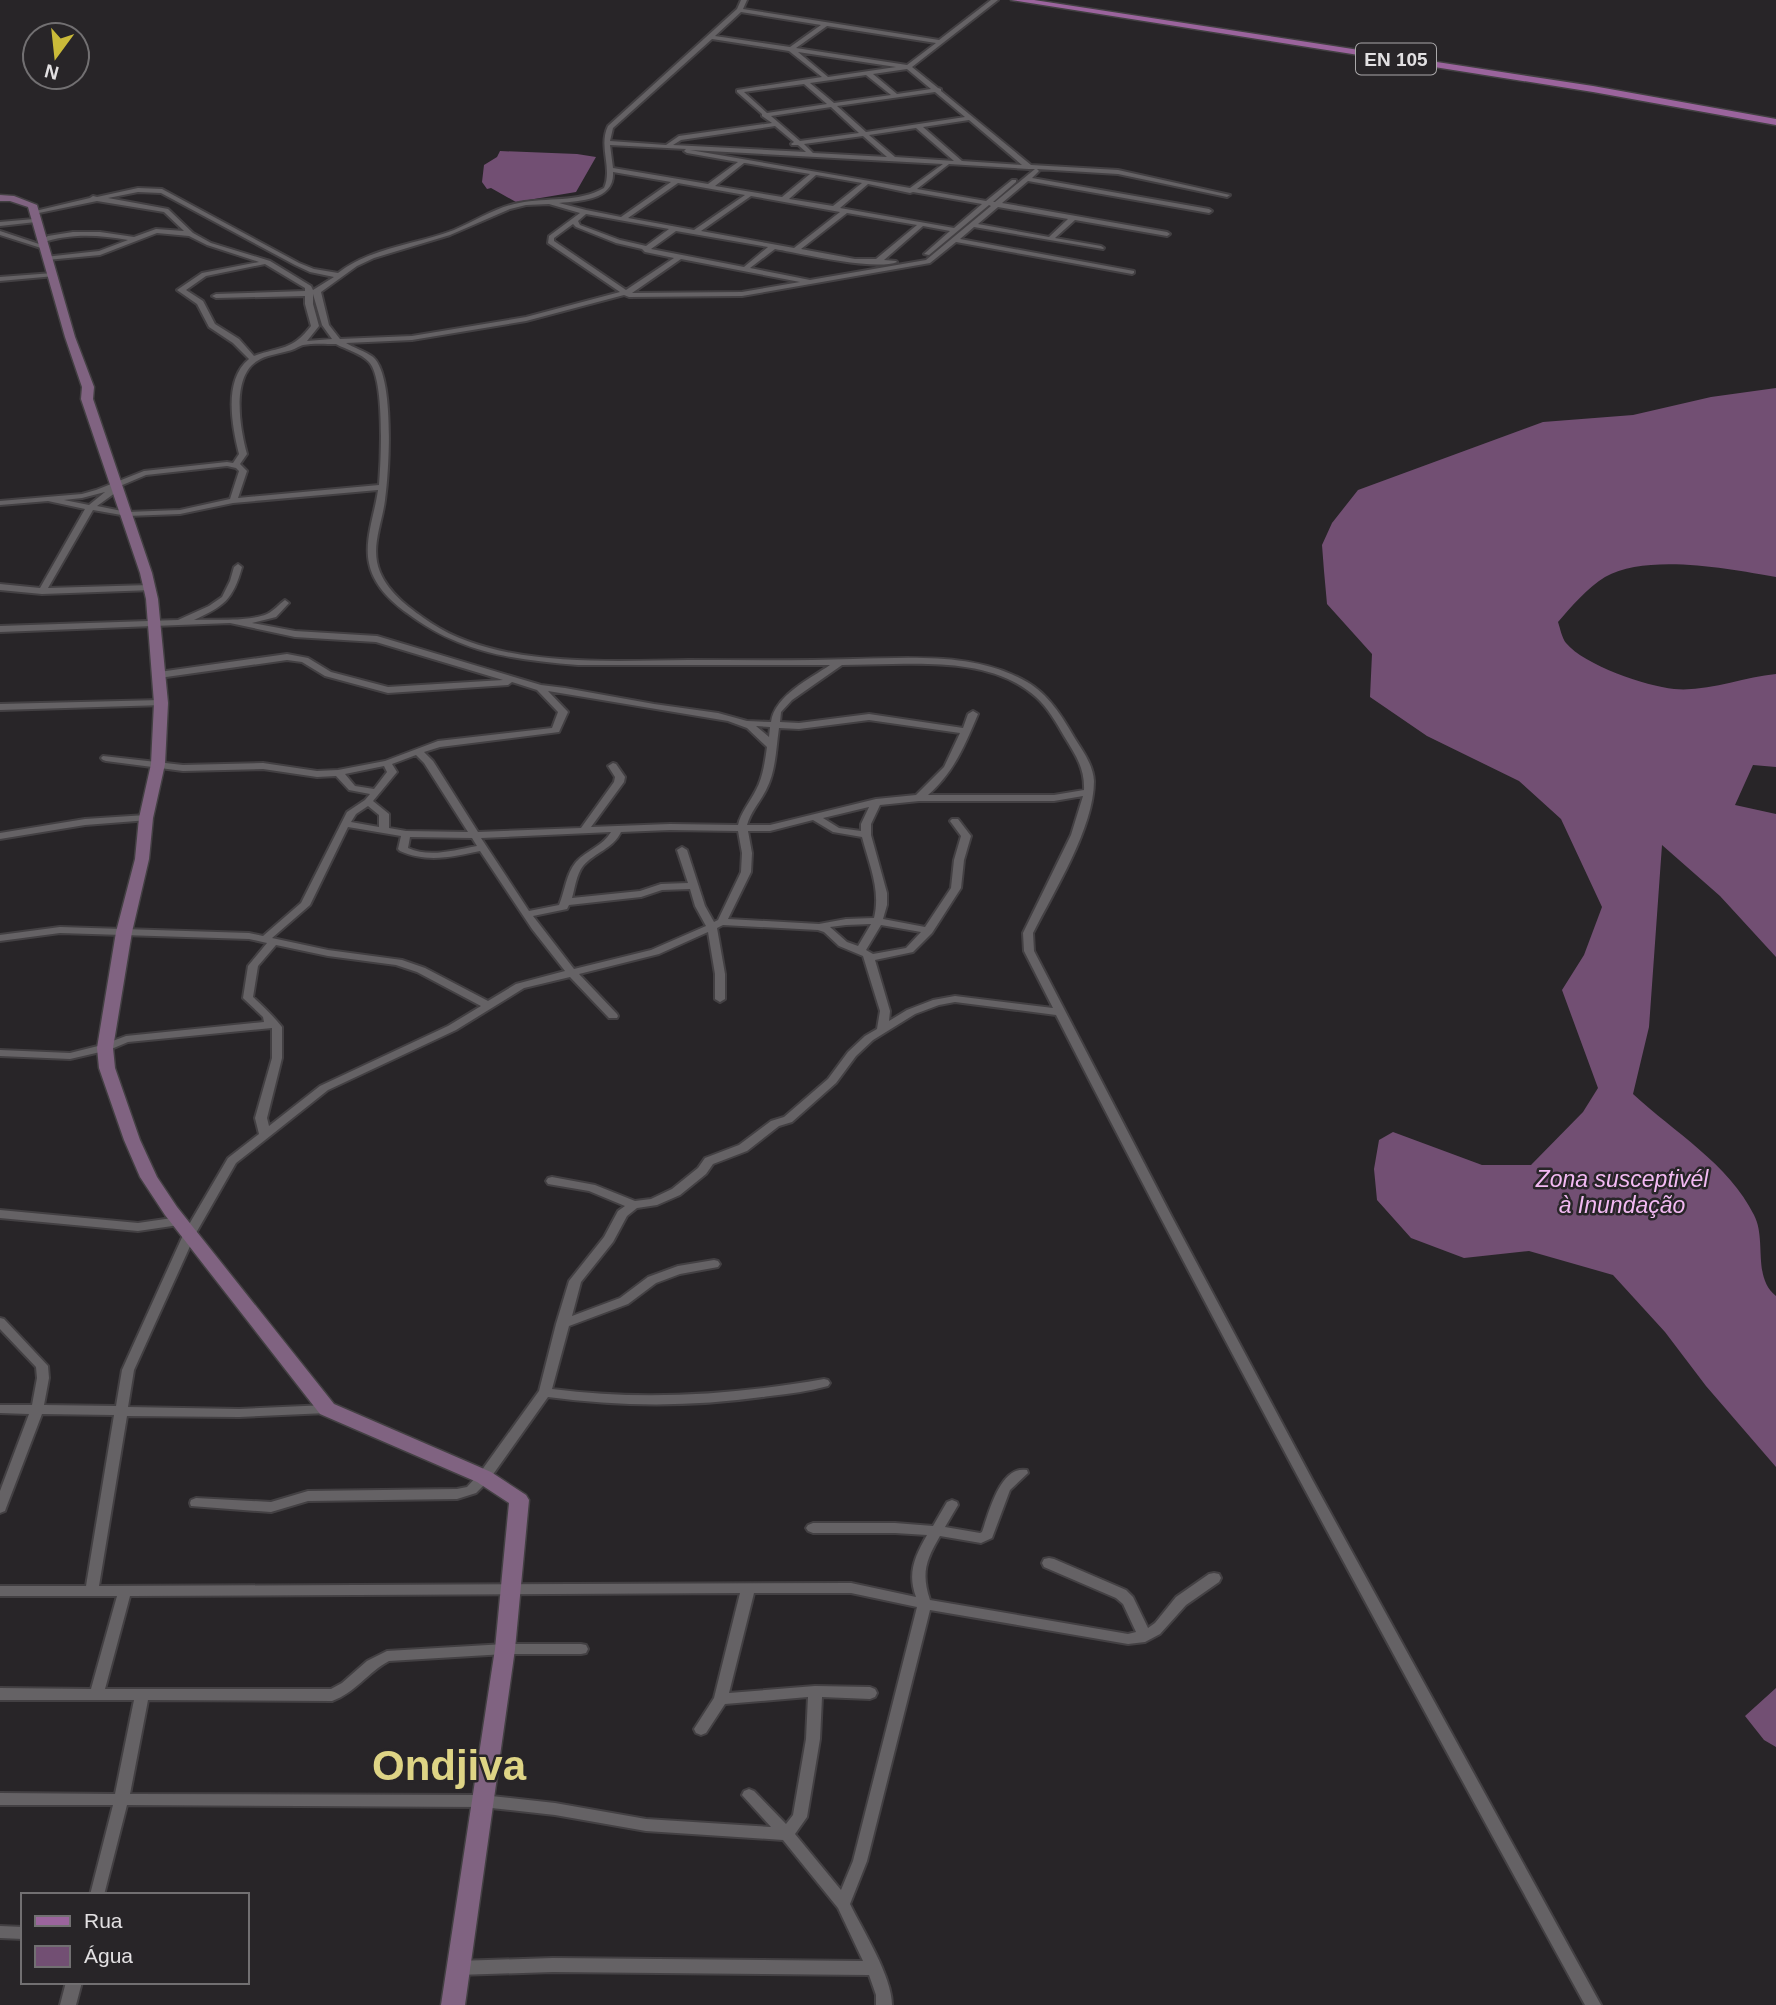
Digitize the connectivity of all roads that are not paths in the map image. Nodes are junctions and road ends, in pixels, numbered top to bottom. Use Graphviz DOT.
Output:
graph roads {
  1 [pos="744,0"];
  2 [pos="995,0"];
  3 [pos="1016,0"];
  4 [pos="740,10"];
  5 [pos="826,24"];
  6 [pos="712,37"];
  7 [pos="940,42"];
  8 [pos="791,49"];
  9 [pos="908,67"];
  10 [pos="868,73"];
  11 [pos="826,78"];
  12 [pos="805,81"];
  13 [pos="939,90"];
  14 [pos="896,96"];
  15 [pos="833,105"];
  16 [pos="764,115"];
  17 [pos="971,118"];
  18 [pos="1776,122"];
  19 [pos="775,124"];
  20 [pos="918,126"];
  21 [pos="866,134"];
  22 [pos="796,144"];
  23 [pos="606,145"];
  24 [pos="669,146"];
  25 [pos="750,150"];
  26 [pos="810,153"];
  27 [pos="893,159"];
  28 [pos="742,162"];
  29 [pos="959,162"];
  30 [pos="946,165"];
  31 [pos="610,169"];
  32 [pos="1031,169"];
  33 [pos="814,174"];
  34 [pos="1027,179"];
  35 [pos="676,181"];
  36 [pos="866,183"];
  37 [pos="709,187"];
  38 [pos="910,191"];
  39 [pos="750,194"];
  40 [pos="1224,196"];
  41 [pos="0,198"];
  42 [pos="93,198"];
  43 [pos="783,200"];
  44 [pos="550,201"];
  45 [pos="986,204"];
  46 [pos="997,205"];
  47 [pos="834,209"];
  48 [pos="845,211"];
  49 [pos="1209,211"];
  50 [pos="585,212"];
  51 [pos="34,217"];
  52 [pos="1073,218"];
  53 [pos="622,219"];
  54 [pos="574,220"];
  55 [pos="0,224"];
  56 [pos="922,224"];
  57 [pos="974,225"];
  58 [pos="675,229"];
  59 [pos="955,230"];
  60 [pos="695,232"];
  61 [pos="0,233"];
  62 [pos="191,234"];
  63 [pos="1167,234"];
  64 [pos="134,239"];
  65 [pos="1050,239"];
  66 [pos="956,240"];
  67 [pos="1073,243"];
  68 [pos="774,246"];
  69 [pos="44,248"];
  70 [pos="645,248"];
  71 [pos="1101,248"];
  72 [pos="796,250"];
  73 [pos="681,256"];
  74 [pos="1057,258"];
  75 [pos="268,262"];
  76 [pos="876,262"];
  77 [pos="922,262"];
  78 [pos="745,269"];
  79 [pos="1132,272"];
  80 [pos="54,275"];
  81 [pos="336,275"];
  82 [pos="0,279"];
  83 [pos="813,282"];
  84 [pos="313,292"];
  85 [pos="625,293"];
  86 [pos="216,296"];
  87 [pos="303,343"];
  88 [pos="341,343"];
  89 [pos="253,359"];
  90 [pos="235,465"];
  91 [pos="117,485"];
  92 [pos="383,487"];
  93 [pos="51,500"];
  94 [pos="233,501"];
  95 [pos="0,503"];
  96 [pos="90,508"];
  97 [pos="127,514"];
  98 [pos="238,567"];
  99 [pos="0,587"];
  100 [pos="150,588"];
  101 [pos="42,591"];
  102 [pos="285,603"];
  103 [pos="231,621"];
  104 [pos="179,623"];
  105 [pos="153,625"];
  106 [pos="0,629"];
  107 [pos="839,663"];
  108 [pos="159,675"];
  109 [pos="518,681"];
  110 [pos="540,688"];
  111 [pos="161,703"];
  112 [pos="0,706"];
  113 [pos="973,714"];
  114 [pos="743,723"];
  115 [pos="774,726"];
  116 [pos="966,730"];
  117 [pos="771,745"];
  118 [pos="418,751"];
  119 [pos="106,758"];
  120 [pos="387,763"];
  121 [pos="158,764"];
  122 [pos="613,766"];
  123 [pos="338,773"];
  124 [pos="376,792"];
  125 [pos="1088,792"];
  126 [pos="919,798"];
  127 [pos="368,802"];
  128 [pos="876,802"];
  129 [pos="146,818"];
  130 [pos="816,818"];
  131 [pos="955,821"];
  132 [pos="345,824"];
  133 [pos="742,827"];
  134 [pos="384,829"];
  135 [pos="584,830"];
  136 [pos="617,830"];
  137 [pos="407,834"];
  138 [pos="472,835"];
  139 [pos="866,835"];
  140 [pos="0,836"];
  141 [pos="482,848"];
  142 [pos="682,850"];
  143 [pos="693,887"];
  144 [pos="566,902"];
  145 [pos="527,914"];
  146 [pos="880,920"];
  147 [pos="717,925"];
  148 [pos="819,927"];
  149 [pos="928,931"];
  150 [pos="124,932"];
  151 [pos="0,937"];
  152 [pos="268,941"];
  153 [pos="861,950"];
  154 [pos="871,958"];
  155 [pos="573,972"];
  156 [pos="720,999"];
  157 [pos="486,1004"];
  158 [pos="1060,1012"];
  159 [pos="613,1016"];
  160 [pos="270,1023"];
  161 [pos="882,1029"];
  162 [pos="105,1048"];
  163 [pos="0,1053"];
  164 [pos="265,1135"];
  165 [pos="552,1181"];
  166 [pos="634,1205"];
  167 [pos="0,1214"];
  168 [pos="178,1221"];
  169 [pos="190,1233"];
  170 [pos="714,1264"];
  171 [pos="0,1322"];
  172 [pos="562,1324"];
  173 [pos="824,1383"];
  174 [pos="545,1392"];
  175 [pos="0,1409"];
  176 [pos="37,1409"];
  177 [pos="327,1409"];
  178 [pos="120,1410"];
  179 [pos="1023,1473"];
  180 [pos="484,1477"];
  181 [pos="196,1503"];
  182 [pos="952,1505"];
  183 [pos="0,1508"];
  184 [pos="813,1528"];
  185 [pos="939,1531"];
  186 [pos="1049,1563"];
  187 [pos="1214,1578"];
  188 [pos="92,1590"];
  189 [pos="512,1590"];
  190 [pos="748,1590"];
  191 [pos="0,1591"];
  192 [pos="125,1591"];
  193 [pos="925,1604"];
  194 [pos="1145,1637"];
  195 [pos="505,1649"];
  196 [pos="581,1649"];
  197 [pos="815,1691"];
  198 [pos="870,1693"];
  199 [pos="0,1694"];
  200 [pos="96,1695"];
  201 [pos="142,1696"];
  202 [pos="721,1699"];
  203 [pos="701,1729"];
  204 [pos="749,1795"];
  205 [pos="0,1799"];
  206 [pos="121,1801"];
  207 [pos="482,1801"];
  208 [pos="787,1834"];
  209 [pos="98,1893"];
  210 [pos="843,1904"];
  211 [pos="0,1933"];
  212 [pos="21,1933"];
  213 [pos="456,1968"];
  214 [pos="874,1968"];
  215 [pos="73,1984"];
  216 [pos="68,2005"];
  217 [pos="453,2005"];
  218 [pos="884,2005"];
  219 [pos="1593,2005"];
  1 -- 4 [label="street"];
  2 -- 7 [label="street"];
  3 -- 18 [label="main road, EN 105"];
  4 -- 5 [label="street"];
  4 -- 6 [label="street"];
  5 -- 7 [label="street"];
  5 -- 8 [label="street"];
  6 -- 8 [label="street"];
  6 -- 23 [label="street"];
  7 -- 9 [label="street"];
  8 -- 9 [label="street"];
  8 -- 11 [label="street"];
  9 -- 10 [label="street"];
  9 -- 13 [label="street"];
  10 -- 11 [label="street"];
  10 -- 14 [label="street"];
  11 -- 12 [label="street"];
  12 -- 15 [label="street"];
  12 -- 16 [label="street"];
  13 -- 14 [label="street"];
  13 -- 17 [label="street"];
  14 -- 15 [label="street"];
  15 -- 16 [label="street"];
  15 -- 21 [label="street"];
  16 -- 19 [label="street"];
  17 -- 20 [label="street"];
  17 -- 32 [label="street"];
  19 -- 22 [label="street"];
  19 -- 24 [label="street"];
  20 -- 21 [label="street"];
  20 -- 29 [label="street"];
  21 -- 22 [label="street"];
  21 -- 27 [label="street"];
  22 -- 25 [label="street"];
  22 -- 26 [label="street"];
  23 -- 24 [label="street"];
  23 -- 31 [label="street"];
  24 -- 25 [label="street"];
  24 -- 28 [label="street"];
  24 -- 30 [label="street"];
  25 -- 26 [label="street"];
  26 -- 27 [label="street"];
  27 -- 29 [label="street"];
  28 -- 33 [label="street"];
  28 -- 37 [label="street"];
  29 -- 32 [label="street"];
  30 -- 32 [label="street"];
  30 -- 38 [label="street"];
  31 -- 35 [label="street"];
  31 -- 44 [label="street"];
  32 -- 34 [label="street"];
  32 -- 40 [label="street"];
  32 -- 45 [label="street"];
  33 -- 36 [label="street"];
  33 -- 43 [label="street"];
  34 -- 46 [label="street"];
  34 -- 49 [label="street"];
  35 -- 37 [label="street"];
  35 -- 53 [label="street"];
  36 -- 38 [label="street"];
  36 -- 47 [label="street"];
  37 -- 39 [label="street"];
  38 -- 45 [label="street"];
  39 -- 43 [label="street"];
  39 -- 60 [label="street"];
  41 -- 51 [label="street"];
  42 -- 51 [label="street"];
  42 -- 62 [label="street"];
  42 -- 81 [label="street"];
  43 -- 47 [label="street"];
  44 -- 50 [label="street"];
  44 -- 81 [label="street"];
  45 -- 46 [label="street"];
  45 -- 59 [label="street"];
  46 -- 52 [label="street"];
  46 -- 57 [label="street"];
  47 -- 48 [label="street"];
  48 -- 56 [label="street"];
  48 -- 72 [label="street"];
  50 -- 53 [label="street"];
  50 -- 54 [label="street"];
  51 -- 55 [label="street"];
  51 -- 69 [label="street"];
  52 -- 63 [label="street"];
  52 -- 65 [label="street"];
  53 -- 58 [label="street"];
  54 -- 70 [label="street"];
  54 -- 85 [label="street"];
  56 -- 59 [label="street"];
  56 -- 76 [label="street"];
  57 -- 65 [label="street"];
  57 -- 66 [label="street"];
  58 -- 60 [label="street"];
  58 -- 70 [label="street"];
  59 -- 77 [label="street"];
  60 -- 68 [label="street"];
  61 -- 69 [label="street"];
  62 -- 64 [label="street"];
  62 -- 75 [label="street"];
  64 -- 69 [label="street"];
  64 -- 69 [label="street"];
  65 -- 67 [label="street"];
  66 -- 74 [label="street"];
  66 -- 77 [label="street"];
  67 -- 71 [label="street"];
  67 -- 74 [label="street"];
  68 -- 72 [label="street"];
  68 -- 78 [label="street"];
  69 -- 80 [label="street"];
  70 -- 73 [label="street"];
  72 -- 76 [label="street"];
  73 -- 78 [label="street"];
  73 -- 85 [label="street"];
  74 -- 79 [label="street"];
  75 -- 84 [label="street"];
  75 -- 89 [label="street"];
  76 -- 77 [label="street"];
  77 -- 83 [label="street"];
  78 -- 83 [label="street"];
  80 -- 82 [label="street"];
  80 -- 91 [label="street"];
  81 -- 84 [label="street"];
  83 -- 85 [label="street"];
  84 -- 86 [label="street"];
  84 -- 87 [label="street"];
  84 -- 88 [label="street"];
  85 -- 88 [label="street"];
  87 -- 88 [label="street"];
  87 -- 89 [label="street"];
  88 -- 92 [label="street"];
  89 -- 90 [label="street"];
  90 -- 91 [label="street"];
  90 -- 94 [label="street"];
  91 -- 93 [label="street"];
  91 -- 96 [label="street"];
  91 -- 97 [label="street"];
  92 -- 94 [label="street"];
  92 -- 107 [label="street"];
  93 -- 95 [label="street"];
  93 -- 96 [label="street"];
  94 -- 97 [label="street"];
  96 -- 97 [label="street"];
  96 -- 101 [label="street"];
  97 -- 100 [label="street"];
  98 -- 104 [label="street"];
  99 -- 101 [label="street"];
  100 -- 101 [label="street"];
  100 -- 105 [label="street"];
  102 -- 103 [label="street"];
  103 -- 104 [label="street"];
  103 -- 109 [label="street"];
  104 -- 105 [label="street"];
  105 -- 106 [label="street"];
  105 -- 108 [label="street"];
  107 -- 115 [label="street"];
  107 -- 125 [label="street"];
  108 -- 109 [label="street"];
  108 -- 111 [label="street"];
  109 -- 110 [label="street"];
  110 -- 114 [label="street"];
  110 -- 118 [label="street"];
  111 -- 112 [label="street"];
  111 -- 121 [label="street"];
  113 -- 116 [label="street"];
  114 -- 115 [label="street"];
  114 -- 117 [label="street"];
  115 -- 116 [label="street"];
  115 -- 117 [label="street"];
  116 -- 126 [label="street"];
  117 -- 133 [label="street"];
  118 -- 120 [label="street"];
  118 -- 138 [label="street"];
  119 -- 121 [label="street"];
  120 -- 123 [label="street"];
  120 -- 124 [label="street"];
  121 -- 123 [label="street"];
  121 -- 129 [label="street"];
  122 -- 135 [label="street"];
  123 -- 124 [label="street"];
  124 -- 127 [label="street"];
  125 -- 126 [label="street"];
  125 -- 158 [label="street"];
  126 -- 128 [label="street"];
  127 -- 132 [label="street"];
  127 -- 134 [label="street"];
  128 -- 130 [label="street"];
  128 -- 139 [label="street"];
  129 -- 140 [label="street"];
  129 -- 150 [label="street"];
  130 -- 133 [label="street"];
  130 -- 139 [label="street"];
  131 -- 149 [label="street"];
  132 -- 134 [label="street"];
  132 -- 152 [label="street"];
  133 -- 136 [label="street"];
  133 -- 147 [label="street"];
  134 -- 137 [label="street"];
  135 -- 136 [label="street"];
  135 -- 138 [label="street"];
  136 -- 144 [label="street"];
  137 -- 138 [label="street"];
  137 -- 141 [label="street"];
  138 -- 141 [label="street"];
  139 -- 146 [label="street"];
  141 -- 145 [label="street"];
  142 -- 143 [label="street"];
  143 -- 144 [label="street"];
  143 -- 147 [label="street"];
  144 -- 145 [label="street"];
  145 -- 155 [label="street"];
  146 -- 148 [label="street"];
  146 -- 149 [label="street"];
  146 -- 153 [label="street"];
  147 -- 148 [label="street"];
  147 -- 155 [label="street"];
  147 -- 156 [label="street"];
  148 -- 153 [label="street"];
  149 -- 154 [label="street"];
  150 -- 151 [label="street"];
  150 -- 152 [label="street"];
  150 -- 162 [label="street"];
  152 -- 157 [label="street"];
  152 -- 160 [label="street"];
  153 -- 154 [label="street"];
  154 -- 161 [label="street"];
  155 -- 157 [label="street"];
  155 -- 159 [label="street"];
  157 -- 164 [label="street"];
  158 -- 161 [label="street"];
  158 -- 219 [label="street"];
  160 -- 162 [label="street"];
  160 -- 164 [label="street"];
  161 -- 166 [label="street"];
  162 -- 163 [label="street"];
  162 -- 168 [label="street"];
  164 -- 169 [label="street"];
  165 -- 166 [label="street"];
  166 -- 172 [label="street"];
  167 -- 168 [label="street"];
  168 -- 169 [label="street"];
  169 -- 177 [label="street"];
  169 -- 178 [label="street"];
  170 -- 172 [label="street"];
  171 -- 176 [label="street"];
  172 -- 174 [label="street"];
  173 -- 174 [label="street"];
  174 -- 180 [label="street"];
  175 -- 176 [label="street"];
  176 -- 178 [label="street"];
  176 -- 183 [label="street"];
  177 -- 178 [label="street"];
  177 -- 180 [label="street"];
  178 -- 188 [label="street"];
  179 -- 185 [label="street"];
  180 -- 181 [label="street"];
  180 -- 189 [label="street"];
  182 -- 185 [label="street"];
  184 -- 185 [label="street"];
  185 -- 193 [label="street"];
  186 -- 194 [label="street"];
  187 -- 194 [label="street"];
  188 -- 191 [label="street"];
  188 -- 192 [label="street"];
  189 -- 190 [label="street"];
  189 -- 192 [label="street"];
  189 -- 195 [label="street"];
  190 -- 193 [label="street"];
  190 -- 202 [label="street"];
  192 -- 200 [label="street"];
  193 -- 194 [label="street"];
  193 -- 210 [label="street"];
  195 -- 196 [label="street"];
  195 -- 201 [label="street"];
  195 -- 207 [label="street"];
  197 -- 198 [label="street"];
  197 -- 202 [label="street"];
  197 -- 208 [label="street"];
  199 -- 200 [label="street"];
  200 -- 201 [label="street"];
  201 -- 206 [label="street"];
  202 -- 203 [label="street"];
  204 -- 208 [label="street"];
  205 -- 206 [label="street"];
  206 -- 207 [label="street"];
  206 -- 209 [label="street"];
  207 -- 208 [label="street"];
  207 -- 213 [label="street"];
  208 -- 210 [label="street"];
  210 -- 214 [label="street"];
  211 -- 212 [label="street"];
  213 -- 214 [label="street"];
  213 -- 217 [label="street"];
  214 -- 218 [label="street"];
  215 -- 216 [label="street"];
}
